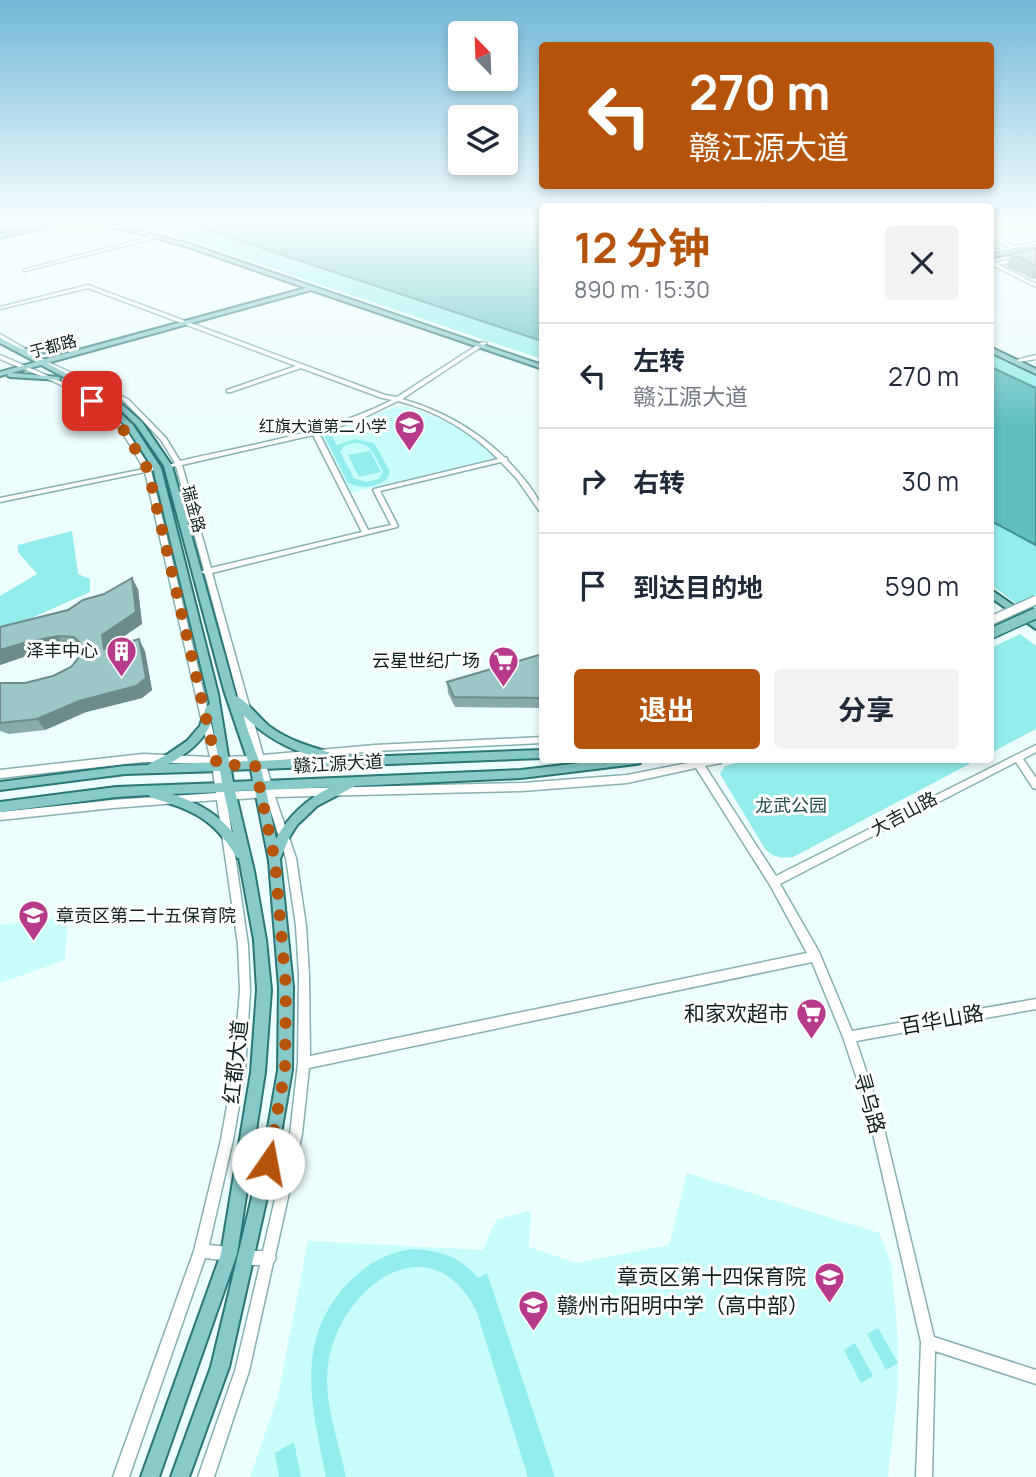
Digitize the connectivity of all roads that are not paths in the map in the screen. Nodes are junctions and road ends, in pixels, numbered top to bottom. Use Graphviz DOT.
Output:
graph roads {
  1 [pos="76,289"];
  2 [pos="96,289"];
  3 [pos="303,289"];
  4 [pos="316,289"];
  5 [pos="0,308"];
  6 [pos="183,322"];
  7 [pos="0,340"];
  8 [pos="482,344"];
  9 [pos="5,349"];
  10 [pos="994,349"];
  11 [pos="994,349"];
  12 [pos="86,350"];
  13 [pos="26,351"];
  14 [pos="1036,357"];
  15 [pos="0,358"];
  16 [pos="1019,360"];
  17 [pos="33,364"];
  18 [pos="539,364"];
  19 [pos="301,366"];
  20 [pos="1036,370"];
  21 [pos="0,373"];
  22 [pos="64,376"];
  23 [pos="43,378"];
  24 [pos="229,391"];
  25 [pos="398,398"];
  26 [pos="315,432"];
  27 [pos="505,458"];
  28 [pos="173,464"];
  29 [pos="152,469"];
  30 [pos="0,500"];
  31 [pos="539,506"];
  32 [pos="366,533"];
  33 [pos="202,573"];
  34 [pos="994,595"];
  35 [pos="1036,602"];
  36 [pos="994,603"];
  37 [pos="1036,615"];
  38 [pos="994,622"];
  39 [pos="1034,630"];
  40 [pos="994,634"];
  41 [pos="229,690"];
  42 [pos="213,694"];
  43 [pos="249,716"];
  44 [pos="208,722"];
  45 [pos="539,740"];
  46 [pos="1036,748"];
  47 [pos="317,754"];
  48 [pos="539,754"];
  49 [pos="1018,758"];
  50 [pos="167,760"];
  51 [pos="351,761"];
  52 [pos="258,762"];
  53 [pos="221,763"];
  54 [pos="612,763"];
  55 [pos="707,763"];
  56 [pos="699,765"];
  57 [pos="122,770"];
  58 [pos="0,774"];
  59 [pos="366,780"];
  60 [pos="1036,785"];
  61 [pos="0,786"];
  62 [pos="264,789"];
  63 [pos="119,791"];
  64 [pos="226,791"];
  65 [pos="330,792"];
  66 [pos="176,799"];
  67 [pos="0,807"];
  68 [pos="0,816"];
  69 [pos="226,833"];
  70 [pos="283,836"];
  71 [pos="275,861"];
  72 [pos="248,871"];
  73 [pos="774,883"];
  74 [pos="815,956"];
  75 [pos="1036,1004"];
  76 [pos="849,1037"];
  77 [pos="304,1063"];
  78 [pos="201,1251"];
  79 [pos="229,1254"];
  80 [pos="246,1258"];
  81 [pos="269,1258"];
  82 [pos="928,1342"];
  83 [pos="1036,1377"];
  84 [pos="121,1477"];
  85 [pos="150,1477"];
  86 [pos="180,1477"];
  87 [pos="206,1477"];
  88 [pos="924,1477"];
  1 -- 5 [label="street"];
  2 -- 6 [label="street"];
  3 -- 6 [label="main road, 于都路"];
  4 -- 8 [label="main road"];
  6 -- 12 [label="main road, 于都路"];
  6 -- 19 [label="street"];
  7 -- 9 [label="main road"];
  7 -- 13 [label="street"];
  8 -- 18 [label="main road"];
  8 -- 25 [label="street"];
  9 -- 13 [label="main road"];
  9 -- 17 [label="main road"];
  10 -- 16 [label="main road"];
  11 -- 20 [label="main road"];
  12 -- 13 [label="main road"];
  12 -- 17 [label="main road, 于都路"];
  12 -- 22 [label="main road"];
  13 -- 17 [label="street"];
  14 -- 16 [label="street"];
  15 -- 17 [label="street"];
  16 -- 20 [label="main road"];
  17 -- 21 [label="main road, 于都路"];
  17 -- 22 [label="street"];
  17 -- 23 [label="street"];
  19 -- 24 [label="street"];
  19 -- 25 [label="street"];
  21 -- 23 [label="main road"];
  22 -- 23 [label="main road"];
  22 -- 28 [label="street"];
  22 -- 29 [label="main road, 瑞金路"];
  23 -- 29 [label="street"];
  25 -- 26 [label="street"];
  25 -- 27 [label="street"];
  26 -- 28 [label="street"];
  26 -- 32 [label="street"];
  27 -- 31 [label="street"];
  27 -- 32 [label="street"];
  28 -- 33 [label="street"];
  29 -- 30 [label="street"];
  29 -- 42 [label="main road, 瑞金路"];
  29 -- 44 [label="street"];
  32 -- 33 [label="street"];
  33 -- 41 [label="main road"];
  33 -- 43 [label="street"];
  34 -- 39 [label="main road"];
  35 -- 38 [label="main road, bridge"];
  36 -- 39 [label="main road"];
  37 -- 40 [label="main road, bridge"];
  41 -- 43 [label="main road"];
  41 -- 52 [label="main road"];
  42 -- 44 [label="main road"];
  42 -- 53 [label="main road, 瑞金路"];
  43 -- 47 [label="main road"];
  43 -- 52 [label="street"];
  44 -- 50 [label="main road"];
  44 -- 53 [label="street"];
  45 -- 47 [label="street"];
  46 -- 49 [label="street, 大吉山路"];
  47 -- 51 [label="main road"];
  47 -- 52 [label="street"];
  48 -- 51 [label="main road, 赣江源大道"];
  49 -- 60 [label="street"];
  49 -- 73 [label="street, 大吉山路"];
  50 -- 53 [label="street"];
  50 -- 57 [label="main road"];
  50 -- 58 [label="street"];
  51 -- 52 [label="main road, 赣江源大道"];
  52 -- 53 [label="main road, 赣江源大道"];
  52 -- 62 [label="main road"];
  53 -- 57 [label="main road, 赣江源大道"];
  53 -- 64 [label="main road, 红都大道"];
  54 -- 59 [label="main road, 赣江源大道"];
  55 -- 56 [label="street"];
  56 -- 65 [label="street"];
  56 -- 73 [label="street, 寻乌路"];
  57 -- 61 [label="main road, 赣江源大道"];
  57 -- 63 [label="main road"];
  59 -- 62 [label="main road, 赣江源大道"];
  59 -- 65 [label="main road"];
  62 -- 64 [label="main road, 赣江源大道"];
  62 -- 65 [label="street"];
  62 -- 70 [label="street"];
  62 -- 71 [label="main road"];
  63 -- 64 [label="main road, 赣江源大道"];
  63 -- 66 [label="main road"];
  63 -- 67 [label="main road, 赣江源大道"];
  64 -- 66 [label="street"];
  64 -- 69 [label="street"];
  64 -- 72 [label="main road, 红都大道"];
  65 -- 70 [label="main road"];
  66 -- 68 [label="street"];
  66 -- 69 [label="main road"];
  69 -- 72 [label="main road"];
  69 -- 78 [label="street"];
  70 -- 71 [label="main road"];
  70 -- 77 [label="street"];
  71 -- 80 [label="main road"];
  72 -- 79 [label="main road, 红都大道"];
  73 -- 74 [label="street, 寻乌路"];
  74 -- 76 [label="street, 寻乌路"];
  74 -- 77 [label="street"];
  75 -- 76 [label="street, 百华山路"];
  76 -- 82 [label="street, 寻乌路"];
  77 -- 81 [label="street"];
  78 -- 79 [label="street"];
  78 -- 84 [label="street"];
  79 -- 85 [label="main road, 红都大道"];
  80 -- 81 [label="street"];
  80 -- 86 [label="main road"];
  81 -- 87 [label="street"];
  82 -- 83 [label="street"];
  82 -- 88 [label="street, 寻乌路"];
}
